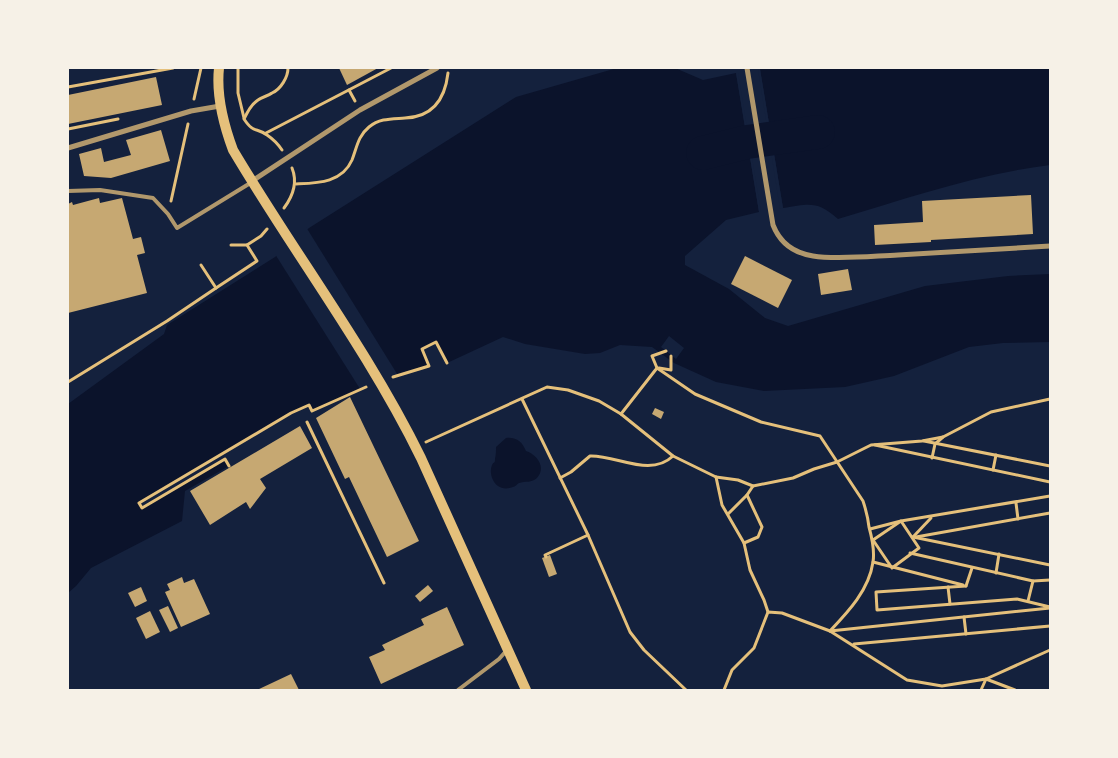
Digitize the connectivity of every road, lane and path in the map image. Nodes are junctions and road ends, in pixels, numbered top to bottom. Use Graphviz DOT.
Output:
graph roads {
  1 [pos="173,68"];
  2 [pos="201,68"];
  3 [pos="219,68"];
  4 [pos="238,68"];
  5 [pos="288,68"];
  6 [pos="391,68"];
  7 [pos="437,68"];
  8 [pos="447,68"];
  9 [pos="747,69"];
  10 [pos="68,87"];
  11 [pos="349,90"];
  12 [pos="356,103"];
  13 [pos="220,106"];
  14 [pos="191,111"];
  15 [pos="244,118"];
  16 [pos="249,126"];
  17 [pos="266,133"];
  18 [pos="68,148"];
  19 [pos="252,181"];
  20 [pos="296,184"];
  21 [pos="68,191"];
  22 [pos="168,214"];
  23 [pos="261,236"];
  24 [pos="231,245"];
  25 [pos="247,245"];
  26 [pos="1050,246"];
  27 [pos="201,265"];
  28 [pos="216,288"];
  29 [pos="666,351"];
  30 [pos="671,356"];
  31 [pos="447,363"];
  32 [pos="657,368"];
  33 [pos="386,380"];
  34 [pos="68,382"];
  35 [pos="369,386"];
  36 [pos="522,399"];
  37 [pos="1050,399"];
  38 [pos="621,414"];
  39 [pos="307,422"];
  40 [pos="943,437"];
  41 [pos="435,439"];
  42 [pos="922,441"];
  43 [pos="935,444"];
  44 [pos="871,445"];
  45 [pos="996,455"];
  46 [pos="673,456"];
  47 [pos="932,458"];
  48 [pos="837,462"];
  49 [pos="229,466"];
  50 [pos="1050,466"];
  51 [pos="993,470"];
  52 [pos="716,477"];
  53 [pos="560,478"];
  54 [pos="1050,482"];
  55 [pos="753,486"];
  56 [pos="747,495"];
  57 [pos="1050,496"];
  58 [pos="1016,503"];
  59 [pos="1050,513"];
  60 [pos="728,514"];
  61 [pos="932,517"];
  62 [pos="1018,518"];
  63 [pos="901,522"];
  64 [pos="870,528"];
  65 [pos="588,535"];
  66 [pos="913,537"];
  67 [pos="872,540"];
  68 [pos="744,543"];
  69 [pos="910,554"];
  70 [pos="999,554"];
  71 [pos="546,557"];
  72 [pos="873,562"];
  73 [pos="1050,565"];
  74 [pos="892,568"];
  75 [pos="972,568"];
  76 [pos="996,573"];
  77 [pos="1050,580"];
  78 [pos="1033,581"];
  79 [pos="384,583"];
  80 [pos="966,586"];
  81 [pos="948,587"];
  82 [pos="1028,601"];
  83 [pos="950,604"];
  84 [pos="1050,608"];
  85 [pos="768,612"];
  86 [pos="964,617"];
  87 [pos="1050,626"];
  88 [pos="830,631"];
  89 [pos="966,634"];
  90 [pos="853,644"];
  91 [pos="507,650"];
  92 [pos="1050,650"];
  93 [pos="986,679"];
  94 [pos="458,690"];
  95 [pos="526,690"];
  96 [pos="686,690"];
  97 [pos="724,690"];
  98 [pos="981,690"];
  99 [pos="1016,690"];
  1 -- 10 [label="path"];
  2 -- 14 [label="path"];
  3 -- 13 [label="main road"];
  4 -- 15 [label="path"];
  5 -- 15 [label="path"];
  6 -- 11 [label="path"];
  7 -- 19 [label="street"];
  8 -- 20 [label="path"];
  9 -- 26 [label="street"];
  11 -- 12 [label="path"];
  11 -- 17 [label="path"];
  13 -- 14 [label="street"];
  13 -- 19 [label="main road"];
  14 -- 18 [label="street"];
  14 -- 22 [label="path"];
  15 -- 16 [label="path"];
  19 -- 22 [label="lane"];
  19 -- 91 [label="main road"];
  21 -- 22 [label="lane"];
  23 -- 25 [label="path"];
  24 -- 25 [label="path"];
  25 -- 28 [label="path"];
  27 -- 28 [label="path"];
  28 -- 34 [label="path"];
  29 -- 32 [label="path"];
  30 -- 32 [label="path"];
  31 -- 33 [label="path"];
  32 -- 38 [label="path"];
  32 -- 48 [label="path"];
  35 -- 49 [label="path"];
  36 -- 38 [label="path"];
  36 -- 41 [label="path"];
  36 -- 53 [label="path"];
  37 -- 40 [label="path"];
  38 -- 46 [label="path"];
  39 -- 79 [label="path"];
  40 -- 42 [label="path"];
  40 -- 43 [label="path"];
  42 -- 43 [label="path"];
  42 -- 44 [label="path"];
  43 -- 45 [label="path"];
  43 -- 47 [label="path"];
  44 -- 47 [label="path"];
  44 -- 48 [label="path"];
  45 -- 50 [label="path"];
  45 -- 51 [label="path"];
  46 -- 52 [label="path"];
  46 -- 53 [label="path"];
  47 -- 51 [label="path"];
  48 -- 55 [label="path"];
  48 -- 64 [label="path"];
  51 -- 54 [label="path"];
  52 -- 55 [label="path"];
  52 -- 60 [label="path"];
  53 -- 65 [label="path"];
  55 -- 56 [label="path"];
  56 -- 60 [label="path"];
  56 -- 68 [label="path"];
  57 -- 58 [label="path"];
  58 -- 61 [label="path"];
  58 -- 62 [label="path"];
  59 -- 62 [label="path"];
  60 -- 68 [label="path"];
  61 -- 63 [label="path"];
  61 -- 66 [label="path"];
  62 -- 66 [label="path"];
  63 -- 64 [label="path"];
  63 -- 66 [label="path"];
  63 -- 67 [label="path"];
  64 -- 67 [label="path"];
  65 -- 71 [label="path"];
  65 -- 96 [label="path"];
  66 -- 69 [label="path"];
  66 -- 70 [label="path"];
  67 -- 72 [label="path"];
  67 -- 74 [label="path"];
  68 -- 85 [label="path"];
  69 -- 74 [label="path"];
  69 -- 75 [label="path"];
  70 -- 73 [label="path"];
  70 -- 76 [label="path"];
  72 -- 74 [label="path"];
  72 -- 88 [label="path"];
  74 -- 80 [label="path"];
  75 -- 76 [label="path"];
  75 -- 80 [label="path"];
  76 -- 78 [label="path"];
  77 -- 78 [label="path"];
  78 -- 82 [label="path"];
  80 -- 81 [label="path"];
  81 -- 83 [label="path"];
  81 -- 83 [label="path"];
  82 -- 83 [label="path"];
  82 -- 84 [label="path"];
  84 -- 86 [label="path"];
  85 -- 88 [label="path"];
  85 -- 97 [label="path"];
  86 -- 88 [label="path"];
  86 -- 89 [label="path"];
  87 -- 89 [label="path"];
  88 -- 90 [label="path"];
  89 -- 90 [label="path"];
  90 -- 93 [label="path"];
  91 -- 94 [label="lane"];
  91 -- 95 [label="main road"];
  92 -- 93 [label="path"];
  93 -- 98 [label="path"];
  93 -- 99 [label="path"];
}
